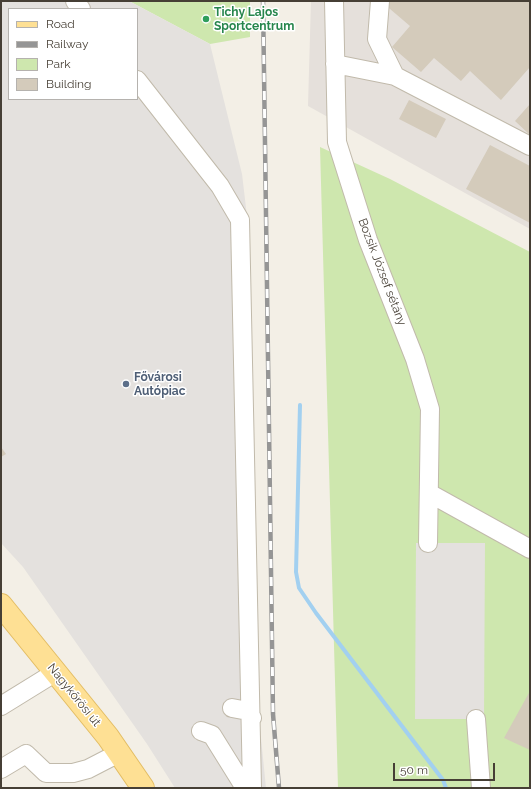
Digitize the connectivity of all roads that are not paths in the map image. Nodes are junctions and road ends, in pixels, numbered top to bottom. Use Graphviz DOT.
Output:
graph roads {
  1 [pos="334,1"];
  2 [pos="380,1"];
  3 [pos="335,64"];
  4 [pos="395,76"];
  5 [pos="138,81"];
  6 [pos="530,146"];
  7 [pos="429,493"];
  8 [pos="428,543"];
  9 [pos="530,549"];
  10 [pos="1,605"];
  11 [pos="56,672"];
  12 [pos="1,706"];
  13 [pos="232,708"];
  14 [pos="252,718"];
  15 [pos="476,719"];
  16 [pos="201,731"];
  17 [pos="119,753"];
  18 [pos="1,769"];
  19 [pos="143,788"];
  20 [pos="245,788"];
  21 [pos="252,788"];
  22 [pos="481,788"];
  1 -- 3 [label="lane, Bozsik József sétány"];
  2 -- 4 [label="lane"];
  3 -- 4 [label="lane"];
  3 -- 7 [label="lane, Bozsik József sétány"];
  4 -- 6 [label="lane"];
  5 -- 14 [label="lane"];
  7 -- 8 [label="lane, Bozsik József sétány"];
  7 -- 9 [label="lane"];
  10 -- 11 [label="main road, Nagykőrösi út"];
  11 -- 12 [label="lane"];
  11 -- 17 [label="main road, Nagykőrösi út"];
  13 -- 14 [label="lane"];
  14 -- 21 [label="lane"];
  15 -- 22 [label="lane"];
  16 -- 20 [label="lane"];
  17 -- 18 [label="lane"];
  17 -- 19 [label="main road, Nagykőrösi út"];
}
